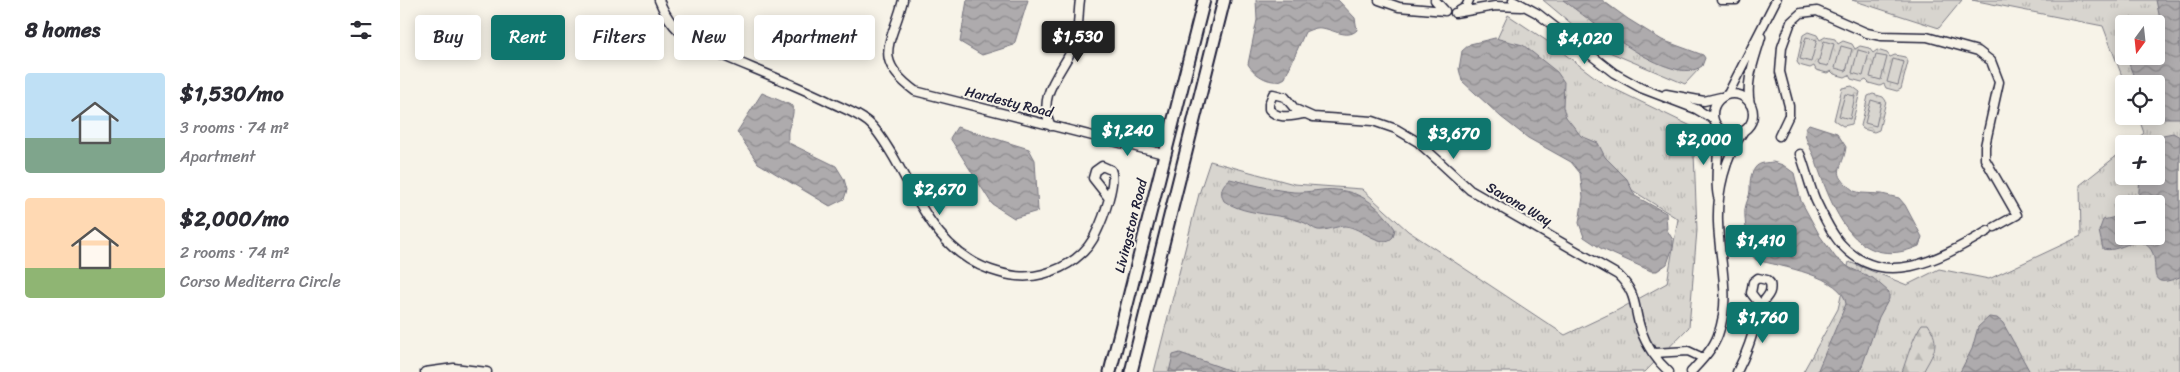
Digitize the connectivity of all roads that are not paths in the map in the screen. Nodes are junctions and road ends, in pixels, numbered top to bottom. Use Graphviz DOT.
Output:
graph roads {
  1 [pos="659,0"];
  2 [pos="903,0"];
  3 [pos="1080,0"];
  4 [pos="1204,0"];
  5 [pos="1224,0"];
  6 [pos="1379,0"];
  7 [pos="1435,0"];
  8 [pos="1469,0"];
  9 [pos="1513,0"];
  10 [pos="1721,0"];
  11 [pos="1736,0"];
  12 [pos="1776,0"];
  13 [pos="1531,9"];
  14 [pos="1445,11"];
  15 [pos="1455,13"];
  16 [pos="1765,21"];
  17 [pos="1654,92"];
  18 [pos="1726,96"];
  19 [pos="1750,104"];
  20 [pos="1303,114"];
  21 [pos="1714,122"];
  22 [pos="1051,126"];
  23 [pos="1743,132"];
  24 [pos="1779,136"];
  25 [pos="1097,137"];
  26 [pos="1168,142"];
  27 [pos="1164,154"];
  28 [pos="1800,154"];
  29 [pos="1108,196"];
  30 [pos="1718,201"];
  31 [pos="1761,306"];
  32 [pos="1654,353"];
  33 [pos="1704,358"];
  34 [pos="425,372"];
  35 [pos="487,372"];
  36 [pos="1110,372"];
  37 [pos="1131,372"];
  38 [pos="1668,372"];
  39 [pos="1691,372"];
  40 [pos="1737,372"];
  1 -- 29 [label="street"];
  2 -- 22 [label="street, Hardesty Road"];
  3 -- 22 [label="street"];
  4 -- 26 [label="main road, Livingston Road"];
  5 -- 37 [label="main road"];
  6 -- 14 [label="street"];
  7 -- 14 [label="street"];
  8 -- 15 [label="street"];
  9 -- 13 [label="street"];
  10 -- 11 [label="street"];
  12 -- 16 [label="street"];
  13 -- 15 [label="street"];
  13 -- 17 [label="street"];
  14 -- 15 [label="street"];
  16 -- 18 [label="street"];
  16 -- 19 [label="street"];
  17 -- 18 [label="street"];
  17 -- 21 [label="street"];
  18 -- 19 [label="street"];
  18 -- 21 [label="street"];
  19 -- 23 [label="street"];
  20 -- 32 [label="street, Savona Way"];
  21 -- 23 [label="street"];
  21 -- 30 [label="street"];
  22 -- 25 [label="street, Hardesty Road"];
  23 -- 30 [label="street"];
  24 -- 28 [label="street"];
  25 -- 26 [label="street"];
  25 -- 27 [label="street, Hardesty Road"];
  26 -- 27 [label="main road, Livingston Road"];
  27 -- 36 [label="main road, Livingston Road"];
  30 -- 33 [label="street"];
  31 -- 40 [label="street"];
  32 -- 33 [label="street"];
  32 -- 38 [label="street, Savona Way"];
  33 -- 39 [label="street"];
  34 -- 35 [label="street"];
}
